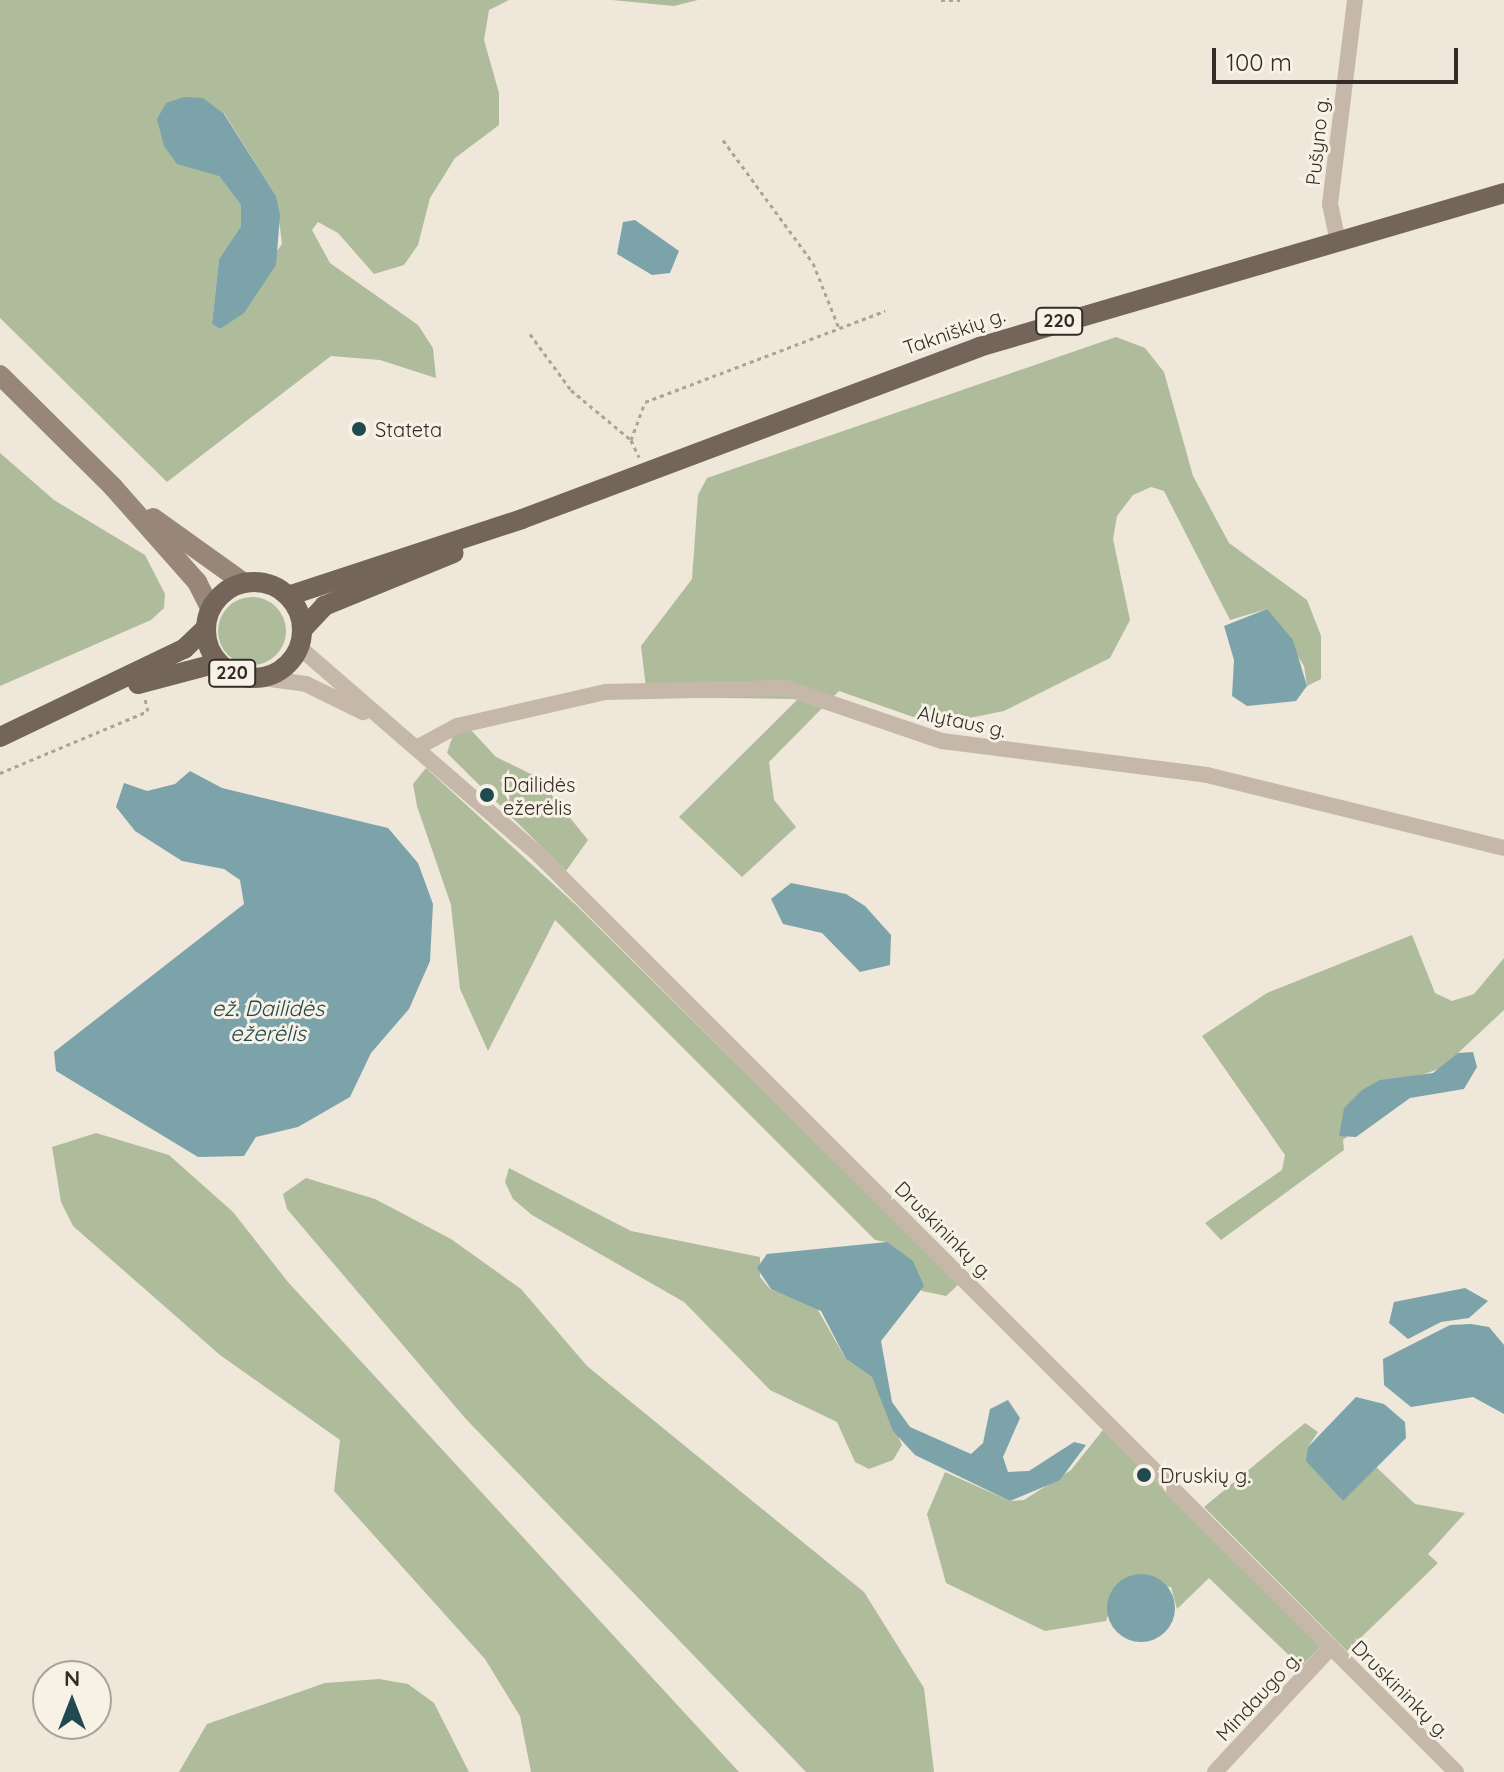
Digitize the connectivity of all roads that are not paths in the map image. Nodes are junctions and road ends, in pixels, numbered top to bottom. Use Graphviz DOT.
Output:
graph roads {
  1 [pos="1355,0"];
  2 [pos="1504,193"];
  3 [pos="1337,237"];
  4 [pos="0,375"];
  5 [pos="113,487"];
  6 [pos="522,519"];
  7 [pos="244,583"];
  8 [pos="288,596"];
  9 [pos="210,608"];
  10 [pos="205,629"];
  11 [pos="301,639"];
  12 [pos="218,663"];
  13 [pos="263,678"];
  14 [pos="81,703"];
  15 [pos="394,727"];
  16 [pos="0,737"];
  17 [pos="420,746"];
  18 [pos="1504,848"];
  19 [pos="1331,1647"];
  20 [pos="1215,1772"];
  21 [pos="1456,1772"];
  1 -- 3 [label="street, Pušyno g."];
  2 -- 3 [label="main road, Takniškių g. / 220"];
  3 -- 6 [label="main road, Takniškių g. / 220"];
  4 -- 5 [label="main road"];
  5 -- 7 [label="main road"];
  5 -- 9 [label="main road"];
  6 -- 8 [label="main road, 220"];
  6 -- 11 [label="main road, 220"];
  7 -- 8 [label="main road"];
  7 -- 9 [label="main road"];
  8 -- 11 [label="main road"];
  9 -- 10 [label="main road"];
  10 -- 12 [label="main road, 220"];
  10 -- 14 [label="main road, 220"];
  11 -- 13 [label="main road, 220"];
  11 -- 15 [label="street"];
  12 -- 13 [label="main road, 220"];
  12 -- 14 [label="main road, 220"];
  13 -- 15 [label="street"];
  14 -- 16 [label="main road, 220"];
  15 -- 17 [label="street, Druskininkų g."];
  17 -- 18 [label="street, Alytaus g."];
  17 -- 19 [label="street, Druskininkų g."];
  19 -- 20 [label="street, Mindaugo g."];
  19 -- 21 [label="street, Druskininkų g."];
}
